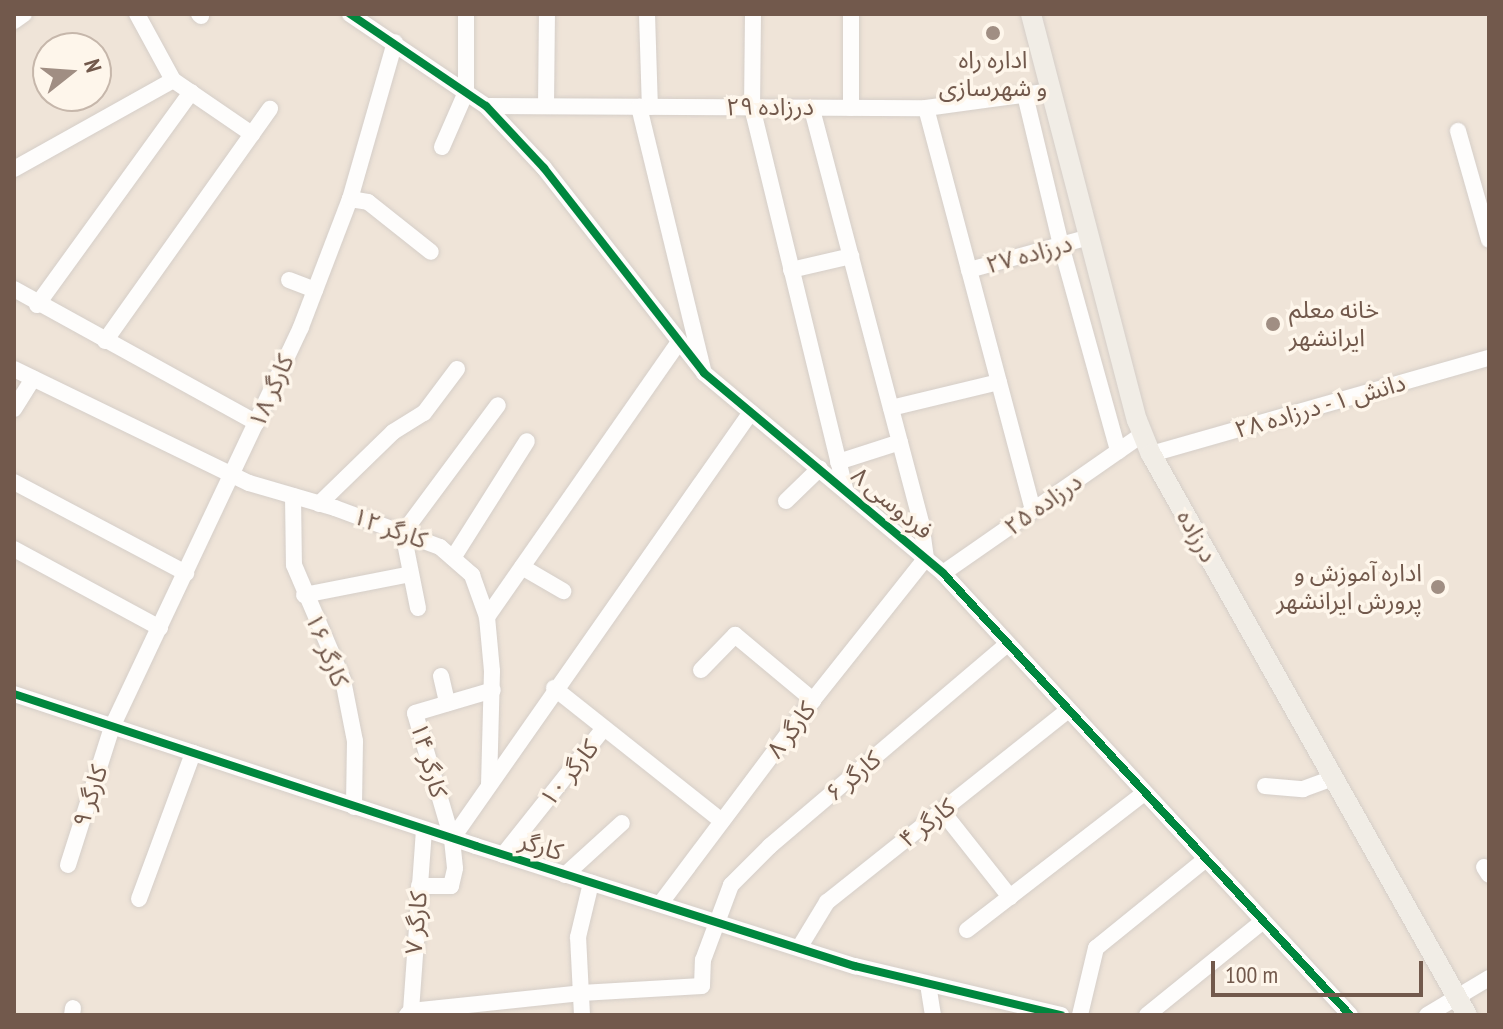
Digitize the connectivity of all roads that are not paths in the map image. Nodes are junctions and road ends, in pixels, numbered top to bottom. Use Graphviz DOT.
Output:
graph roads {
  1 [pos="24,14"];
  2 [pos="137,14"];
  3 [pos="350,14"];
  4 [pos="466,14"];
  5 [pos="547,14"];
  6 [pos="647,14"];
  7 [pos="753,14"];
  8 [pos="851,14"];
  9 [pos="1031,14"];
  10 [pos="14,21"];
  11 [pos="395,42"];
  12 [pos="173,80"];
  13 [pos="1052,91"];
  14 [pos="191,92"];
  15 [pos="466,92"];
  16 [pos="1025,95"];
  17 [pos="486,106"];
  18 [pos="546,106"];
  19 [pos="644,107"];
  20 [pos="752,107"];
  21 [pos="812,108"];
  22 [pos="851,108"];
  23 [pos="926,108"];
  24 [pos="270,109"];
  25 [pos="1458,131"];
  26 [pos="252,134"];
  27 [pos="442,147"];
  28 [pos="14,169"];
  29 [pos="350,199"];
  30 [pos="1090,237"];
  31 [pos="1489,240"];
  32 [pos="1061,245"];
  33 [pos="431,252"];
  34 [pos="851,256"];
  35 [pos="791,270"];
  36 [pos="969,270"];
  37 [pos="289,280"];
  38 [pos="14,289"];
  39 [pos="315,290"];
  40 [pos="37,305"];
  41 [pos="105,341"];
  42 [pos="678,343"];
  43 [pos="1489,358"];
  44 [pos="14,369"];
  45 [pos="457,369"];
  46 [pos="704,373"];
  47 [pos="33,378"];
  48 [pos="999,382"];
  49 [pos="498,405"];
  50 [pos="891,408"];
  51 [pos="14,409"];
  52 [pos="751,412"];
  53 [pos="257,423"];
  54 [pos="527,441"];
  55 [pos="900,442"];
  56 [pos="1147,444"];
  57 [pos="1118,451"];
  58 [pos="838,462"];
  59 [pos="820,468"];
  60 [pos="233,476"];
  61 [pos="14,482"];
  62 [pos="845,489"];
  63 [pos="293,496"];
  64 [pos="786,501"];
  65 [pos="319,504"];
  66 [pos="1033,510"];
  67 [pos="403,533"];
  68 [pos="14,549"];
  69 [pos="453,558"];
  70 [pos="926,558"];
  71 [pos="522,567"];
  72 [pos="186,573"];
  73 [pos="943,573"];
  74 [pos="411,574"];
  75 [pos="563,591"];
  76 [pos="304,595"];
  77 [pos="418,608"];
  78 [pos="487,617"];
  79 [pos="160,628"];
  80 [pos="1007,644"];
  81 [pos="701,670"];
  82 [pos="441,676"];
  83 [pos="554,688"];
  84 [pos="493,690"];
  85 [pos="14,694"];
  86 [pos="813,700"];
  87 [pos="447,703"];
  88 [pos="1068,710"];
  89 [pos="112,727"];
  90 [pos="604,728"];
  91 [pos="193,753"];
  92 [pos="1333,778"];
  93 [pos="489,784"];
  94 [pos="1265,786"];
  95 [pos="1144,793"];
  96 [pos="354,807"];
  97 [pos="942,811"];
  98 [pos="722,821"];
  99 [pos="622,823"];
  100 [pos="424,829"];
  101 [pos="452,839"];
  102 [pos="503,855"];
  103 [pos="1206,859"];
  104 [pos="68,865"];
  105 [pos="565,875"];
  106 [pos="591,883"];
  107 [pos="419,886"];
  108 [pos="1010,897"];
  109 [pos="139,899"];
  110 [pos="660,904"];
  111 [pos="1263,921"];
  112 [pos="717,922"];
  113 [pos="967,930"];
  114 [pos="799,948"];
  115 [pos="1489,978"];
  116 [pos="928,984"];
  117 [pos="581,993"];
  118 [pos="1457,996"];
  119 [pos="410,1014"];
  120 [pos="582,1015"];
  121 [pos="933,1015"];
  122 [pos="1061,1015"];
  123 [pos="1080,1015"];
  124 [pos="1147,1015"];
  125 [pos="1350,1015"];
  126 [pos="1427,1015"];
  127 [pos="1467,1015"];
  1 -- 10 [label="street"];
  2 -- 12 [label="street"];
  3 -- 11 [label="street, فردوسی ۸"];
  4 -- 15 [label="street"];
  5 -- 18 [label="street"];
  6 -- 19 [label="street"];
  7 -- 20 [label="street"];
  8 -- 22 [label="street"];
  9 -- 13 [label="main road, درزاده"];
  11 -- 15 [label="street, فردوسی ۸"];
  11 -- 29 [label="street, کارگر ۱۸"];
  12 -- 14 [label="street"];
  12 -- 28 [label="street"];
  13 -- 16 [label="street, درزاده ۲۹"];
  13 -- 30 [label="main road, درزاده"];
  14 -- 26 [label="street"];
  14 -- 40 [label="street"];
  15 -- 17 [label="street, فردوسی ۸"];
  15 -- 27 [label="street"];
  16 -- 23 [label="street, درزاده ۲۹"];
  16 -- 32 [label="street"];
  17 -- 18 [label="street, درزاده ۲۹"];
  17 -- 42 [label="street, فردوسی ۸"];
  18 -- 19 [label="street, درزاده ۲۹"];
  19 -- 20 [label="street, درزاده ۲۹"];
  19 -- 46 [label="street"];
  20 -- 21 [label="street, درزاده ۲۹"];
  20 -- 35 [label="street"];
  21 -- 22 [label="street, درزاده ۲۹"];
  21 -- 34 [label="street"];
  22 -- 23 [label="street, درزاده ۲۹"];
  23 -- 36 [label="street"];
  24 -- 26 [label="street"];
  25 -- 31 [label="street"];
  26 -- 41 [label="street"];
  29 -- 33 [label="street"];
  29 -- 39 [label="street, کارگر ۱۸"];
  30 -- 32 [label="street, درزاده ۲۷"];
  30 -- 56 [label="main road, درزاده"];
  32 -- 36 [label="street, درزاده ۲۷"];
  32 -- 57 [label="street"];
  34 -- 35 [label="street"];
  34 -- 50 [label="street"];
  35 -- 58 [label="street"];
  36 -- 48 [label="street"];
  37 -- 39 [label="street"];
  38 -- 40 [label="street"];
  39 -- 53 [label="street, کارگر ۱۸"];
  40 -- 41 [label="street"];
  41 -- 53 [label="street"];
  42 -- 46 [label="street, فردوسی ۸"];
  42 -- 71 [label="street"];
  43 -- 56 [label="street, دانش ۱ - درزاده ۲۸"];
  44 -- 47 [label="street, کارگر ۱۲"];
  45 -- 65 [label="street"];
  46 -- 52 [label="street, فردوسی ۸"];
  47 -- 51 [label="street"];
  47 -- 60 [label="street, کارگر ۱۲"];
  48 -- 50 [label="street"];
  48 -- 66 [label="street"];
  49 -- 67 [label="street"];
  50 -- 55 [label="street"];
  52 -- 59 [label="street, فردوسی ۸"];
  52 -- 83 [label="street"];
  53 -- 60 [label="street, کارگر ۱۸"];
  54 -- 69 [label="street"];
  55 -- 58 [label="street"];
  55 -- 70 [label="street"];
  56 -- 57 [label="street, درزاده ۲۵"];
  56 -- 92 [label="main road, درزاده"];
  57 -- 66 [label="street, درزاده ۲۵"];
  58 -- 62 [label="street"];
  59 -- 62 [label="street, فردوسی ۸"];
  59 -- 64 [label="street"];
  60 -- 63 [label="street, کارگر ۱۲"];
  60 -- 72 [label="street, کارگر ۱۸"];
  61 -- 72 [label="street"];
  62 -- 70 [label="street, فردوسی ۸"];
  63 -- 65 [label="street, کارگر ۱۲"];
  63 -- 76 [label="street, کارگر ۱۶"];
  65 -- 67 [label="street, کارگر ۱۲"];
  66 -- 73 [label="street, درزاده ۲۵"];
  67 -- 69 [label="street, کارگر ۱۲"];
  67 -- 74 [label="street"];
  68 -- 79 [label="street"];
  69 -- 78 [label="street, کارگر ۱۲"];
  70 -- 73 [label="street, فردوسی ۸"];
  70 -- 86 [label="street, کارگر ۸"];
  71 -- 75 [label="street"];
  71 -- 78 [label="street"];
  72 -- 79 [label="street, کارگر ۱۸"];
  73 -- 80 [label="street, فردوسی ۸"];
  74 -- 76 [label="street"];
  74 -- 77 [label="street"];
  76 -- 96 [label="street, کارگر ۱۶"];
  78 -- 84 [label="street, کارگر ۱۲"];
  79 -- 89 [label="street, کارگر ۱۸"];
  80 -- 88 [label="street, فردوسی ۸"];
  80 -- 112 [label="street, کارگر ۶"];
  81 -- 86 [label="street"];
  82 -- 87 [label="street"];
  83 -- 90 [label="street"];
  83 -- 93 [label="street"];
  84 -- 87 [label="street, کارگر ۱۴"];
  84 -- 93 [label="street, کارگر ۱۲"];
  85 -- 89 [label="street, کارگر"];
  86 -- 98 [label="street, کارگر ۸"];
  87 -- 101 [label="street, کارگر ۱۴"];
  88 -- 95 [label="street, فردوسی ۸"];
  88 -- 97 [label="street, کارگر ۴"];
  89 -- 91 [label="street, کارگر"];
  89 -- 104 [label="street, کارگر ۹"];
  90 -- 98 [label="street"];
  90 -- 102 [label="street, کارگر ۱۰"];
  91 -- 96 [label="street, کارگر"];
  91 -- 109 [label="street"];
  92 -- 94 [label="street"];
  92 -- 118 [label="main road, درزاده"];
  93 -- 101 [label="street"];
  95 -- 103 [label="street, فردوسی ۸"];
  95 -- 108 [label="street"];
  96 -- 100 [label="street, کارگر"];
  97 -- 108 [label="street"];
  97 -- 114 [label="street, کارگر ۴"];
  98 -- 110 [label="street, کارگر ۸"];
  99 -- 105 [label="street"];
  100 -- 101 [label="street, کارگر"];
  100 -- 107 [label="street, کارگر ۷"];
  101 -- 102 [label="street, کارگر"];
  101 -- 107 [label="street"];
  102 -- 105 [label="street, کارگر"];
  103 -- 111 [label="street, فردوسی ۸"];
  103 -- 123 [label="street"];
  105 -- 106 [label="street, کارگر"];
  106 -- 110 [label="street, کارگر"];
  106 -- 117 [label="street"];
  107 -- 119 [label="street, کارگر ۷"];
  108 -- 113 [label="street"];
  110 -- 112 [label="street, کارگر"];
  111 -- 124 [label="street"];
  111 -- 125 [label="street, فردوسی ۸"];
  112 -- 114 [label="street, کارگر"];
  112 -- 117 [label="street, کارگر ۶"];
  114 -- 116 [label="street, کارگر"];
  115 -- 118 [label="street"];
  116 -- 121 [label="street"];
  116 -- 122 [label="street, کارگر"];
  117 -- 119 [label="street"];
  117 -- 120 [label="street"];
  118 -- 126 [label="street"];
  118 -- 127 [label="main road, درزاده"];
}
